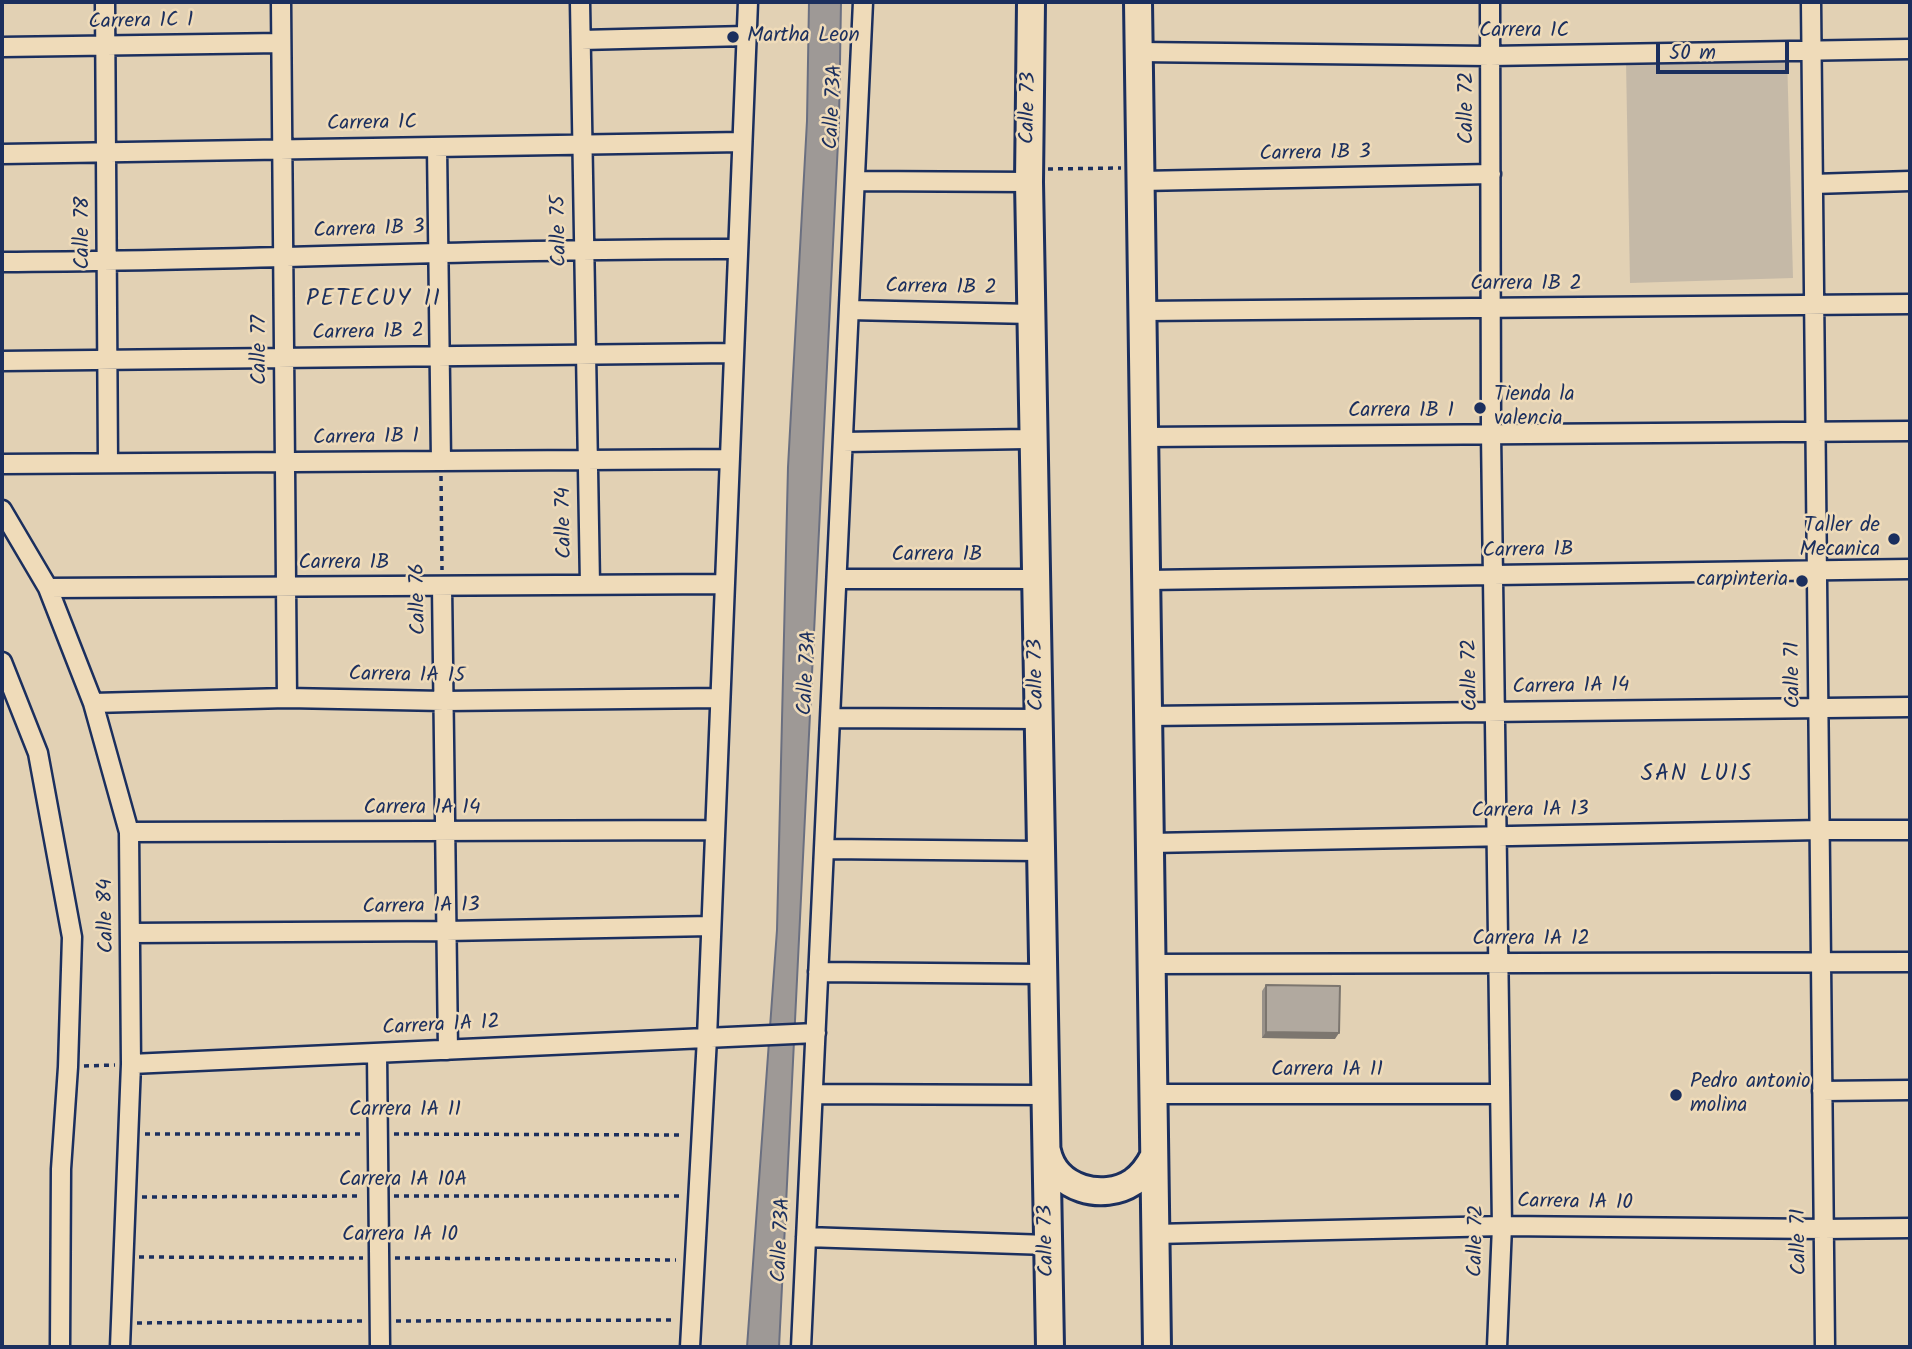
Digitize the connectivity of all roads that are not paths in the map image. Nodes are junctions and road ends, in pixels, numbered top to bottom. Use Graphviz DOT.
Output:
graph roads {
  1 [pos="105,2"];
  2 [pos="281,2"];
  3 [pos="580,2"];
  4 [pos="748,2"];
  5 [pos="863,2"];
  6 [pos="1031,2"];
  7 [pos="1138,2"];
  8 [pos="1490,2"];
  9 [pos="1811,2"];
  10 [pos="746,36"];
  11 [pos="581,40"];
  12 [pos="281,43"];
  13 [pos="105,46"];
  14 [pos="2,47"];
  15 [pos="1910,49"];
  16 [pos="1811,51"];
  17 [pos="1139,52"];
  18 [pos="1490,56"];
  19 [pos="742,142"];
  20 [pos="583,145"];
  21 [pos="437,147"];
  22 [pos="282,149"];
  23 [pos="106,152"];
  24 [pos="2,154"];
  25 [pos="1141,174"];
  26 [pos="1491,174"];
  27 [pos="1029,176"];
  28 [pos="855,181"];
  29 [pos="1910,181"];
  30 [pos="1813,184"];
  31 [pos="738,249"];
  32 [pos="584,250"];
  33 [pos="438,252"];
  34 [pos="283,256"];
  35 [pos="106,261"];
  36 [pos="2,262"];
  37 [pos="1910,304"];
  38 [pos="1814,305"];
  39 [pos="1491,308"];
  40 [pos="849,310"];
  41 [pos="1143,311"];
  42 [pos="1032,314"];
  43 [pos="734,353"];
  44 [pos="586,354"];
  45 [pos="440,356"];
  46 [pos="284,358"];
  47 [pos="107,360"];
  48 [pos="2,361"];
  49 [pos="1910,431"];
  50 [pos="1816,432"];
  51 [pos="1491,434"];
  52 [pos="1034,437"];
  53 [pos="1145,437"];
  54 [pos="843,442"];
  55 [pos="730,458"];
  56 [pos="587,460"];
  57 [pos="441,461"];
  58 [pos="285,462"];
  59 [pos="108,463"];
  60 [pos="2,464"];
  61 [pos="2,510"];
  62 [pos="1910,569"];
  63 [pos="1817,571"];
  64 [pos="1493,575"];
  65 [pos="836,579"];
  66 [pos="1037,579"];
  67 [pos="1147,580"];
  68 [pos="725,584"];
  69 [pos="590,585"];
  70 [pos="442,586"];
  71 [pos="286,587"];
  72 [pos="48,588"];
  73 [pos="2,662"];
  74 [pos="287,698"];
  75 [pos="720,698"];
  76 [pos="444,701"];
  77 [pos="93,703"];
  78 [pos="1910,707"];
  79 [pos="1818,708"];
  80 [pos="1495,712"];
  81 [pos="1149,716"];
  82 [pos="830,718"];
  83 [pos="1039,719"];
  84 [pos="715,830"];
  85 [pos="1820,830"];
  86 [pos="1910,830"];
  87 [pos="129,832"];
  88 [pos="445,832"];
  89 [pos="1496,835"];
  90 [pos="1150,843"];
  91 [pos="824,849"];
  92 [pos="1041,851"];
  93 [pos="711,926"];
  94 [pos="446,931"];
  95 [pos="131,933"];
  96 [pos="1821,962"];
  97 [pos="1910,962"];
  98 [pos="1498,963"];
  99 [pos="1152,964"];
  100 [pos="818,972"];
  101 [pos="1043,974"];
  102 [pos="810,1033"];
  103 [pos="714,1038"];
  104 [pos="447,1050"];
  105 [pos="377,1053"];
  106 [pos="131,1064"];
  107 [pos="1910,1090"];
  108 [pos="1822,1091"];
  109 [pos="813,1094"];
  110 [pos="1154,1094"];
  111 [pos="1500,1094"];
  112 [pos="1046,1095"];
  113 [pos="1046,1146"];
  114 [pos="1154,1156"];
  115 [pos="1502,1226"];
  116 [pos="1910,1228"];
  117 [pos="1824,1229"];
  118 [pos="1155,1234"];
  119 [pos="806,1237"];
  120 [pos="1048,1245"];
  121 [pos="60,1347"];
  122 [pos="120,1347"];
  123 [pos="380,1347"];
  124 [pos="690,1347"];
  125 [pos="801,1347"];
  126 [pos="1050,1347"];
  127 [pos="1157,1347"];
  128 [pos="1497,1347"];
  129 [pos="1825,1347"];
  1 -- 13 [label="street, Calle 78"];
  2 -- 12 [label="street, Calle 77"];
  3 -- 11 [label="street, Calle 75"];
  4 -- 10 [label="street"];
  5 -- 28 [label="street, Calle 73A"];
  6 -- 27 [label="main road, Calle 73"];
  7 -- 17 [label="main road"];
  8 -- 18 [label="street, Calle 72"];
  9 -- 16 [label="street, Calle 71"];
  10 -- 11 [label="street"];
  10 -- 19 [label="street"];
  11 -- 20 [label="street, Calle 75"];
  12 -- 13 [label="street, Carrera 1C 1"];
  12 -- 22 [label="street, Calle 77"];
  13 -- 14 [label="street, Carrera 1C 1"];
  13 -- 23 [label="street, Calle 78"];
  15 -- 16 [label="street, Carrera 1C"];
  16 -- 18 [label="street, Carrera 1C"];
  16 -- 30 [label="street, Calle 71"];
  17 -- 18 [label="street, Carrera 1C"];
  17 -- 25 [label="main road"];
  18 -- 26 [label="street, Calle 72"];
  19 -- 20 [label="street, Carrera 1C"];
  19 -- 31 [label="street"];
  20 -- 21 [label="street, Carrera 1C"];
  20 -- 32 [label="street, Calle 75"];
  21 -- 22 [label="street, Carrera 1C"];
  21 -- 33 [label="street"];
  22 -- 23 [label="street, Carrera 1C"];
  22 -- 34 [label="street, Calle 77"];
  23 -- 24 [label="street, Carrera 1C"];
  23 -- 35 [label="street, Calle 78"];
  25 -- 26 [label="street, Carrera 1B 3"];
  25 -- 41 [label="main road"];
  26 -- 39 [label="street, Calle 72"];
  27 -- 28 [label="street"];
  27 -- 42 [label="main road, Calle 73"];
  28 -- 40 [label="street, Calle 73A"];
  29 -- 30 [label="street"];
  30 -- 38 [label="street, Calle 71"];
  31 -- 32 [label="street, Carrera 1B 3"];
  31 -- 43 [label="street"];
  32 -- 33 [label="street, Carrera 1B 3"];
  32 -- 44 [label="street, Calle 75"];
  33 -- 34 [label="street, Carrera 1B 3"];
  33 -- 45 [label="street"];
  34 -- 35 [label="street, Carrera 1B 3"];
  34 -- 46 [label="street, Calle 77"];
  35 -- 36 [label="street, Carrera 1B 3"];
  35 -- 47 [label="street, Calle 78"];
  37 -- 38 [label="street, Carrera 1B 2"];
  38 -- 39 [label="street, Carrera 1B 2"];
  38 -- 50 [label="street, Calle 71"];
  39 -- 41 [label="street, Carrera 1B 2"];
  39 -- 51 [label="street, Calle 72"];
  40 -- 42 [label="street, Carrera 1B 2"];
  40 -- 54 [label="street, Calle 73A"];
  41 -- 53 [label="main road"];
  42 -- 52 [label="main road, Calle 73"];
  43 -- 44 [label="street, Carrera 1B 2"];
  43 -- 55 [label="street"];
  44 -- 45 [label="street, Carrera 1B 2"];
  44 -- 56 [label="street, Calle 75"];
  45 -- 46 [label="street, Carrera 1B 2"];
  45 -- 57 [label="street"];
  46 -- 47 [label="street, Carrera 1B 2"];
  46 -- 58 [label="street, Calle 77"];
  47 -- 48 [label="street, Carrera 1B 2"];
  47 -- 59 [label="street, Calle 78"];
  49 -- 50 [label="street, Carrera 1B 1"];
  50 -- 51 [label="street, Carrera 1B 1"];
  50 -- 63 [label="street, Calle 71"];
  51 -- 53 [label="street, Carrera 1B 1"];
  51 -- 64 [label="street, Calle 72"];
  52 -- 54 [label="street"];
  52 -- 66 [label="main road, Calle 73"];
  53 -- 67 [label="main road"];
  54 -- 65 [label="street, Calle 73A"];
  55 -- 56 [label="street, Carrera 1B 1"];
  55 -- 68 [label="street"];
  56 -- 57 [label="street, Carrera 1B 1"];
  56 -- 69 [label="street, Calle 74"];
  57 -- 58 [label="street, Carrera 1B 1"];
  58 -- 59 [label="street, Carrera 1B 1"];
  58 -- 71 [label="street, Calle 77"];
  59 -- 60 [label="street, Carrera 1B 1"];
  61 -- 72 [label="street, Calle 84"];
  62 -- 63 [label="street, Carrera 1B"];
  63 -- 64 [label="street, Carrera 1B"];
  63 -- 79 [label="street, Calle 71"];
  64 -- 67 [label="street, Carrera 1B"];
  64 -- 80 [label="street, Calle 72"];
  65 -- 66 [label="street, Carrera 1B"];
  65 -- 82 [label="street, Calle 73A"];
  66 -- 83 [label="main road, Calle 73"];
  67 -- 81 [label="main road"];
  68 -- 69 [label="street, Carrera 1B"];
  68 -- 75 [label="street"];
  69 -- 70 [label="street, Carrera 1B"];
  70 -- 71 [label="street, Carrera 1B"];
  70 -- 76 [label="street, Calle 76"];
  71 -- 72 [label="street, Carrera 1B"];
  71 -- 74 [label="street, Calle 77"];
  72 -- 77 [label="street, Calle 84"];
  73 -- 121 [label="street, Calle 84"];
  74 -- 76 [label="street, Carrera 1A 15"];
  74 -- 77 [label="street, Carrera 1A 15"];
  75 -- 76 [label="street, Carrera 1A 15"];
  75 -- 84 [label="street"];
  76 -- 88 [label="street, Calle 76"];
  77 -- 87 [label="street, Calle 84"];
  78 -- 79 [label="street, Carrera 1A 14"];
  79 -- 80 [label="street, Carrera 1A 14"];
  79 -- 85 [label="street, Calle 71"];
  80 -- 81 [label="street, Carrera 1A 14"];
  80 -- 89 [label="street, Calle 72"];
  81 -- 90 [label="main road"];
  82 -- 83 [label="street"];
  82 -- 91 [label="street, Calle 73A"];
  83 -- 92 [label="main road, Calle 73"];
  84 -- 88 [label="street, Carrera 1A 14"];
  84 -- 93 [label="street"];
  85 -- 86 [label="street, Carrera 1A 13"];
  85 -- 89 [label="street, Carrera 1A 13"];
  85 -- 96 [label="street, Calle 71"];
  87 -- 88 [label="street, Carrera 1A 14"];
  87 -- 95 [label="street, Calle 84"];
  88 -- 94 [label="street, Calle 76"];
  89 -- 90 [label="street, Carrera 1A 13"];
  89 -- 98 [label="street, Calle 72"];
  90 -- 99 [label="main road"];
  91 -- 92 [label="street"];
  91 -- 100 [label="street, Calle 73A"];
  92 -- 101 [label="main road, Calle 73"];
  93 -- 94 [label="street, Carrera 1A 13"];
  93 -- 103 [label="street"];
  94 -- 95 [label="street, Carrera 1A 13"];
  94 -- 104 [label="street, Calle 76"];
  95 -- 106 [label="street, Calle 84"];
  96 -- 97 [label="street, Carrera 1A 12"];
  96 -- 98 [label="street, Carrera 1A 12"];
  96 -- 108 [label="street, Calle 71"];
  98 -- 99 [label="street, Carrera 1A 12"];
  98 -- 111 [label="street, Calle 72"];
  99 -- 110 [label="main road"];
  100 -- 101 [label="street"];
  100 -- 102 [label="street, Calle 73A"];
  101 -- 112 [label="main road, Calle 73"];
  102 -- 103 [label="street, Carrera 1A 12"];
  102 -- 109 [label="street, Calle 73A"];
  103 -- 104 [label="street, Carrera 1A 12"];
  103 -- 124 [label="street"];
  104 -- 105 [label="street, Carrera 1A 12"];
  105 -- 106 [label="street, Carrera 1A 12"];
  105 -- 123 [label="street"];
  106 -- 122 [label="street, Calle 84"];
  107 -- 108 [label="street"];
  108 -- 117 [label="street, Calle 71"];
  109 -- 112 [label="street"];
  109 -- 119 [label="street, Calle 73A"];
  110 -- 111 [label="street, Carrera 1A 11"];
  110 -- 114 [label="main road"];
  111 -- 115 [label="street, Calle 72"];
  112 -- 113 [label="main road, Calle 73"];
  113 -- 114 [label="main road"];
  113 -- 120 [label="main road, Calle 73"];
  114 -- 118 [label="main road"];
  115 -- 117 [label="street, Carrera 1A 10"];
  115 -- 118 [label="street, Carrera 1A 10"];
  115 -- 128 [label="street, Calle 72"];
  116 -- 117 [label="street, Carrera 1A 10"];
  117 -- 129 [label="street, Calle 71"];
  118 -- 127 [label="main road"];
  119 -- 120 [label="street"];
  119 -- 125 [label="street, Calle 73A"];
  120 -- 126 [label="main road, Calle 73"];
}
